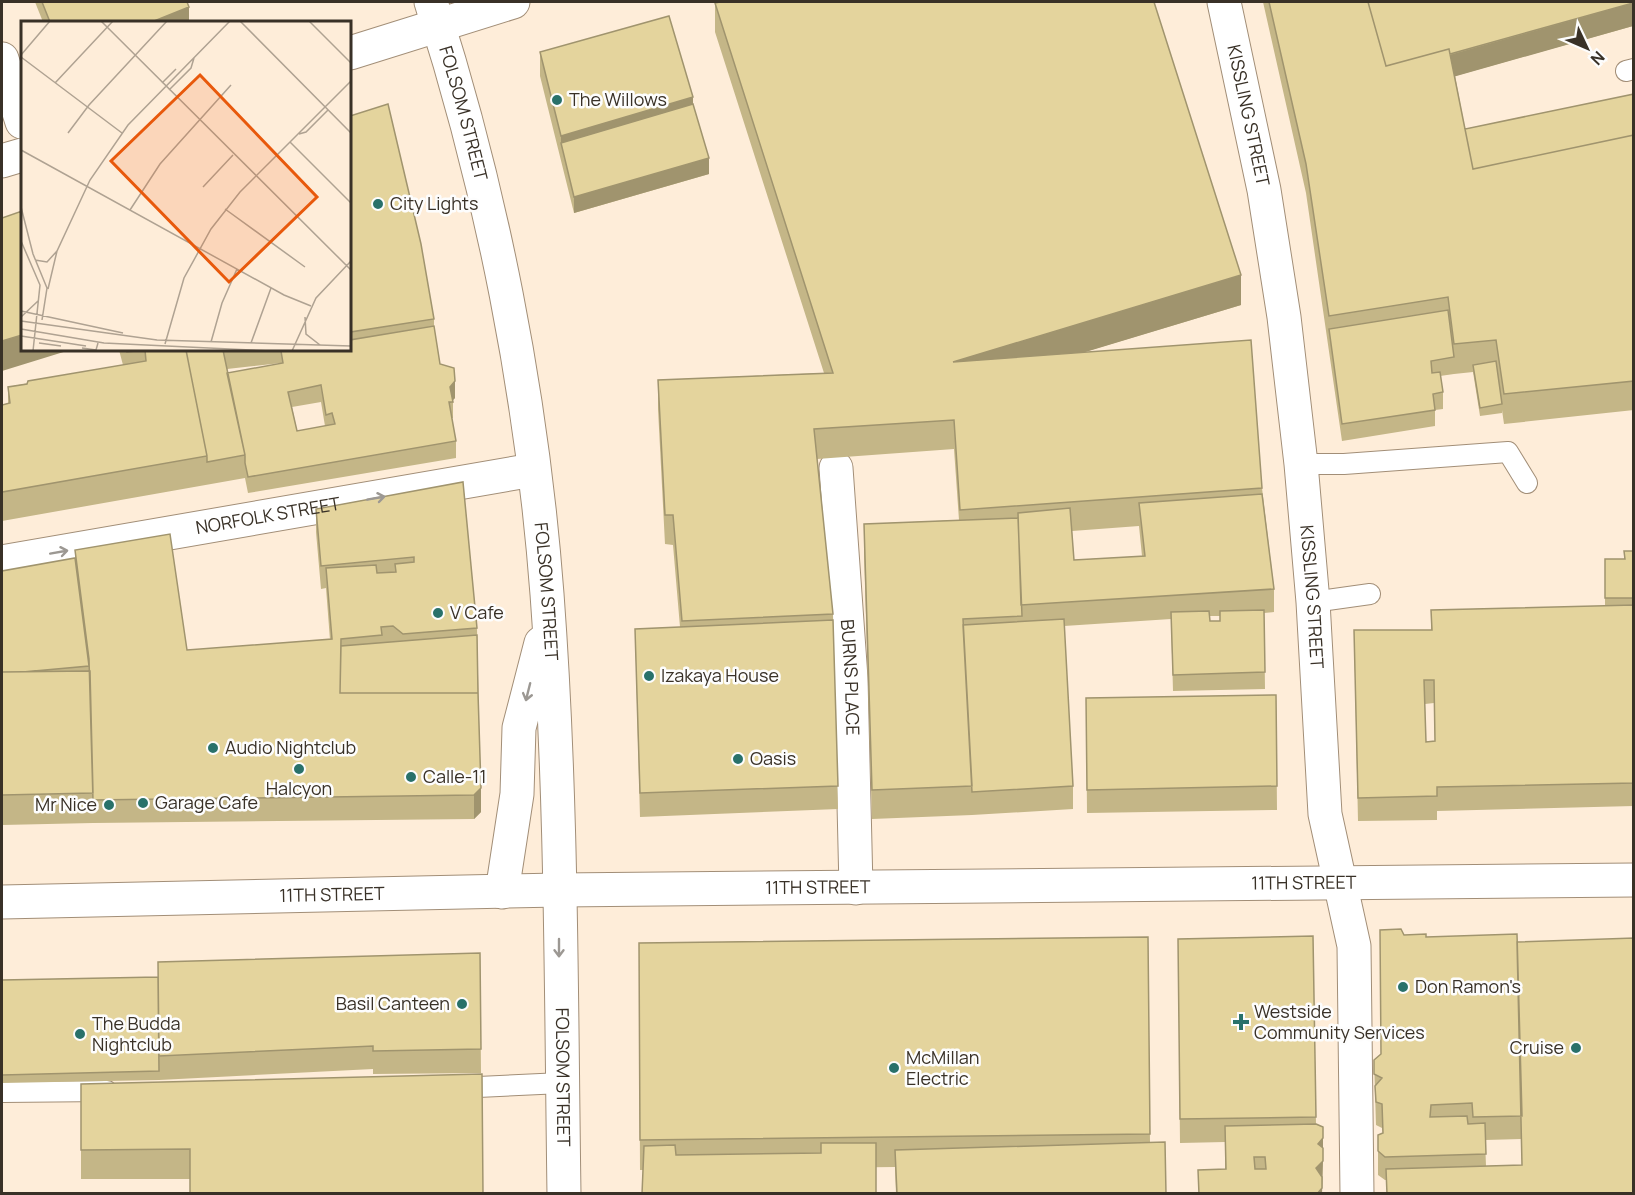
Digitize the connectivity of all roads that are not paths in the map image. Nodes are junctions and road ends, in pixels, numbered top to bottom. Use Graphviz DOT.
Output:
graph roads {
  1 [pos="513,2"];
  2 [pos="1224,2"];
  3 [pos="435,13"];
  4 [pos="351,53"];
  5 [pos="2,59"];
  6 [pos="21,119"];
  7 [pos="21,155"];
  8 [pos="2,161"];
  9 [pos="1301,464"];
  10 [pos="836,468"];
  11 [pos="533,470"];
  12 [pos="1527,483"];
  13 [pos="2,562"];
  14 [pos="1370,594"];
  15 [pos="1313,602"];
  16 [pos="548,615"];
  17 [pos="1634,880"];
  18 [pos="1339,881"];
  19 [pos="856,888"];
  20 [pos="559,890"];
  21 [pos="502,892"];
  22 [pos="2,902"];
  23 [pos="562,1083"];
  24 [pos="439,1088"];
  25 [pos="132,1091"];
  26 [pos="2,1092"];
  27 [pos="564,1194"];
  28 [pos="1357,1194"];
  1 -- 3 [label="street"];
  2 -- 9 [label="street, KISSLING STREET"];
  3 -- 4 [label="street"];
  3 -- 11 [label="street, FOLSOM STREET"];
  5 -- 6 [label="street"];
  7 -- 8 [label="street"];
  9 -- 12 [label="lane"];
  9 -- 15 [label="street, KISSLING STREET"];
  10 -- 19 [label="street, BURNS PLACE"];
  13 -- 11 [label="street, NORFOLK STREET, one-way"];
  11 -- 16 [label="street, FOLSOM STREET"];
  14 -- 15 [label="lane"];
  15 -- 18 [label="street, KISSLING STREET"];
  16 -- 20 [label="street, FOLSOM STREET"];
  16 -- 21 [label="street, one-way"];
  17 -- 18 [label="street, 11TH STREET"];
  18 -- 19 [label="street, 11TH STREET"];
  18 -- 28 [label="street, KISSLING STREET"];
  19 -- 20 [label="street, 11TH STREET"];
  20 -- 21 [label="street, 11TH STREET"];
  20 -- 23 [label="street, FOLSOM STREET, one-way"];
  21 -- 22 [label="street, 11TH STREET"];
  23 -- 24 [label="lane"];
  23 -- 27 [label="street, FOLSOM STREET"];
  25 -- 26 [label="lane"];
}
